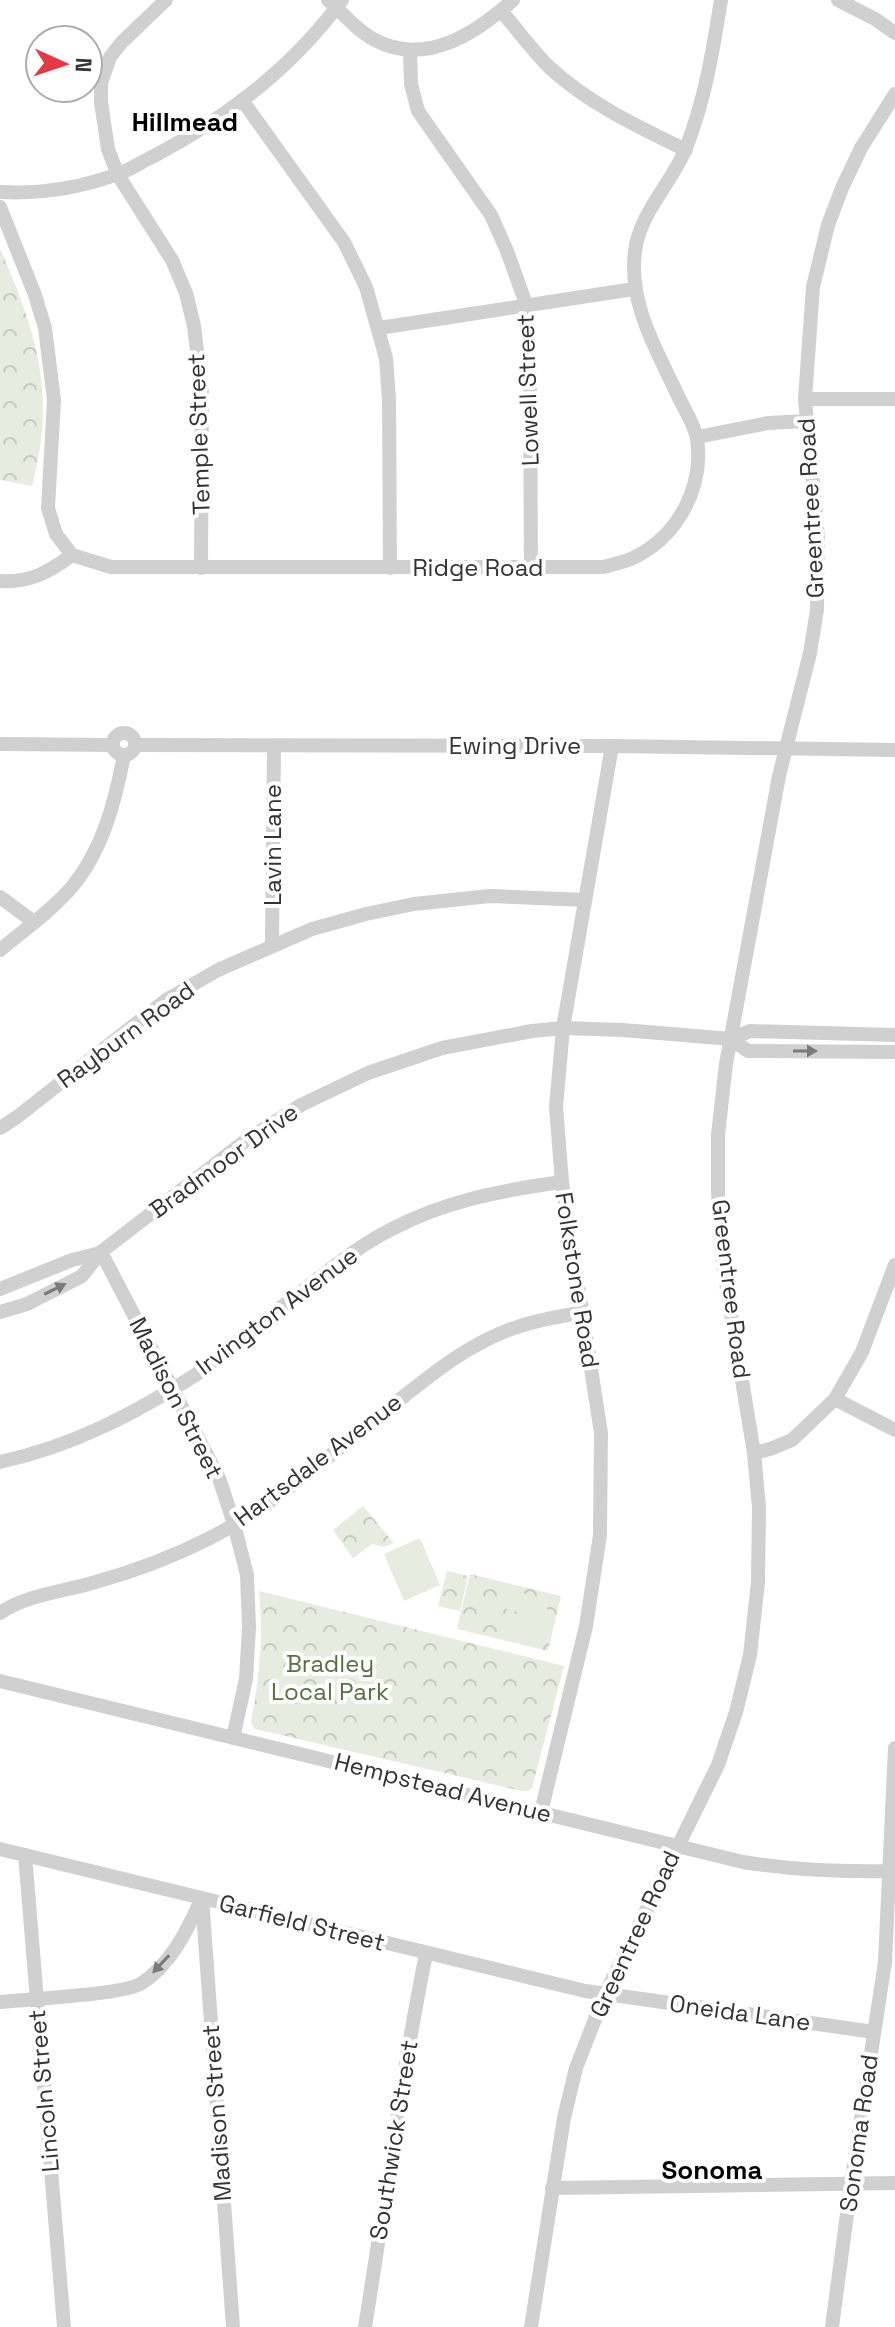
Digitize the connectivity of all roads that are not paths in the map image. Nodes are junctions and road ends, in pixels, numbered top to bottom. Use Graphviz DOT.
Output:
graph roads {
  1 [pos="166,0"];
  2 [pos="513,0"];
  3 [pos="721,0"];
  4 [pos="838,0"];
  5 [pos="336,3"];
  6 [pos="501,11"];
  7 [pos="895,33"];
  8 [pos="410,50"];
  9 [pos="895,94"];
  10 [pos="242,100"];
  11 [pos="686,150"];
  12 [pos="118,175"];
  13 [pos="0,192"];
  14 [pos="0,207"];
  15 [pos="634,289"];
  16 [pos="526,304"];
  17 [pos="379,328"];
  18 [pos="805,399"];
  19 [pos="895,399"];
  20 [pos="806,421"];
  21 [pos="697,437"];
  22 [pos="72,555"];
  23 [pos="201,568"];
  24 [pos="390,568"];
  25 [pos="531,568"];
  26 [pos="0,581"];
  27 [pos="0,744"];
  28 [pos="274,746"];
  29 [pos="612,746"];
  30 [pos="124,748"];
  31 [pos="785,748"];
  32 [pos="895,750"];
  33 [pos="0,897"];
  34 [pos="585,900"];
  35 [pos="34,922"];
  36 [pos="272,945"];
  37 [pos="0,950"];
  38 [pos="563,1028"];
  39 [pos="895,1035"];
  40 [pos="731,1039"];
  41 [pos="895,1052"];
  42 [pos="0,1128"];
  43 [pos="562,1182"];
  44 [pos="101,1252"];
  45 [pos="895,1265"];
  46 [pos="0,1289"];
  47 [pos="0,1312"];
  48 [pos="583,1312"];
  49 [pos="172,1389"];
  50 [pos="835,1399"];
  51 [pos="895,1430"];
  52 [pos="754,1453"];
  53 [pos="0,1462"];
  54 [pos="234,1524"];
  55 [pos="0,1613"];
  56 [pos="0,1681"];
  57 [pos="233,1738"];
  58 [pos="895,1748"];
  59 [pos="541,1812"];
  60 [pos="677,1846"];
  61 [pos="0,1849"];
  62 [pos="25,1855"];
  63 [pos="889,1871"];
  64 [pos="202,1898"];
  65 [pos="426,1954"];
  66 [pos="890,1962"];
  67 [pos="605,1994"];
  68 [pos="37,1999"];
  69 [pos="0,2002"];
  70 [pos="874,2032"];
  71 [pos="895,2183"];
  72 [pos="851,2184"];
  73 [pos="552,2188"];
  74 [pos="64,2327"];
  75 [pos="233,2327"];
  76 [pos="365,2327"];
  77 [pos="531,2327"];
  78 [pos="832,2327"];
  1 -- 12 [label="street, Temple Street"];
  2 -- 6 [label="street"];
  3 -- 11 [label="street, Ridge Road"];
  4 -- 7 [label="street"];
  5 -- 8 [label="street"];
  5 -- 10 [label="street"];
  6 -- 8 [label="street"];
  6 -- 11 [label="street"];
  8 -- 16 [label="street, Lowell Street"];
  9 -- 18 [label="street, Greentree Road"];
  10 -- 12 [label="street"];
  10 -- 17 [label="street"];
  11 -- 15 [label="street, Ridge Road"];
  12 -- 13 [label="street"];
  12 -- 23 [label="street, Temple Street"];
  14 -- 22 [label="street"];
  15 -- 16 [label="street"];
  15 -- 21 [label="street, Ridge Road"];
  16 -- 17 [label="street"];
  16 -- 25 [label="street, Lowell Street"];
  17 -- 24 [label="street"];
  18 -- 19 [label="street"];
  18 -- 20 [label="street, Greentree Road"];
  20 -- 21 [label="street"];
  20 -- 31 [label="street, Greentree Road"];
  21 -- 25 [label="street, Ridge Road"];
  22 -- 23 [label="street, Ridge Road"];
  22 -- 26 [label="street"];
  23 -- 24 [label="street, Ridge Road"];
  24 -- 25 [label="street, Ridge Road"];
  27 -- 30 [label="street, Ewing Drive"];
  28 -- 29 [label="street, Ewing Drive"];
  28 -- 30 [label="street, Ewing Drive"];
  28 -- 36 [label="street, Lavin Lane"];
  29 -- 31 [label="street, Ewing Drive"];
  29 -- 34 [label="street, Folkstone Road"];
  30 -- 35 [label="street"];
  31 -- 32 [label="street, Ewing Drive"];
  31 -- 40 [label="street, Greentree Road"];
  33 -- 35 [label="street"];
  34 -- 36 [label="street, Rayburn Road"];
  34 -- 38 [label="street, Folkstone Road"];
  35 -- 37 [label="street"];
  36 -- 42 [label="street, Rayburn Road"];
  38 -- 40 [label="street, Bradmoor Drive"];
  38 -- 43 [label="street, Folkstone Road"];
  38 -- 44 [label="street, Bradmoor Drive"];
  39 -- 40 [label="street, Bradmoor Drive"];
  40 -- 41 [label="street, Bradmoor Drive, one-way"];
  40 -- 52 [label="street, Greentree Road"];
  43 -- 48 [label="street, Folkstone Road"];
  43 -- 49 [label="street, Irvington Avenue"];
  44 -- 46 [label="street, Bradmoor Drive"];
  47 -- 44 [label="street, Bradmoor Drive, one-way"];
  44 -- 49 [label="street, Madison Street"];
  45 -- 50 [label="street"];
  48 -- 54 [label="street, Hartsdale Avenue"];
  48 -- 59 [label="street, Folkstone Road"];
  49 -- 53 [label="street, Irvington Avenue"];
  49 -- 54 [label="street, Madison Street"];
  50 -- 51 [label="street"];
  50 -- 52 [label="street"];
  52 -- 60 [label="street, Greentree Road"];
  54 -- 55 [label="street, Hartsdale Avenue"];
  54 -- 57 [label="street, Madison Street"];
  56 -- 57 [label="street, Hempstead Avenue"];
  57 -- 59 [label="street, Hempstead Avenue"];
  58 -- 63 [label="street, Sonoma Road"];
  59 -- 60 [label="street, Hempstead Avenue"];
  60 -- 63 [label="street, Hempstead Avenue"];
  60 -- 67 [label="street, Greentree Road"];
  61 -- 62 [label="street, Garfield Street"];
  62 -- 64 [label="street, Garfield Street"];
  62 -- 68 [label="street, Lincoln Street"];
  63 -- 66 [label="street, Sonoma Road"];
  64 -- 65 [label="street, Garfield Street"];
  64 -- 68 [label="street, one-way"];
  64 -- 75 [label="street, Madison Street"];
  65 -- 67 [label="street, Garfield Street"];
  65 -- 76 [label="street, Southwick Street"];
  66 -- 70 [label="street, Sonoma Road"];
  67 -- 70 [label="street, Oneida Lane"];
  67 -- 73 [label="street, Greentree Road"];
  68 -- 69 [label="street"];
  68 -- 74 [label="street, Lincoln Street"];
  70 -- 72 [label="street, Sonoma Road"];
  71 -- 72 [label="street"];
  72 -- 73 [label="street"];
  72 -- 78 [label="street, Sonoma Road"];
  73 -- 77 [label="street, Greentree Road"];
}
